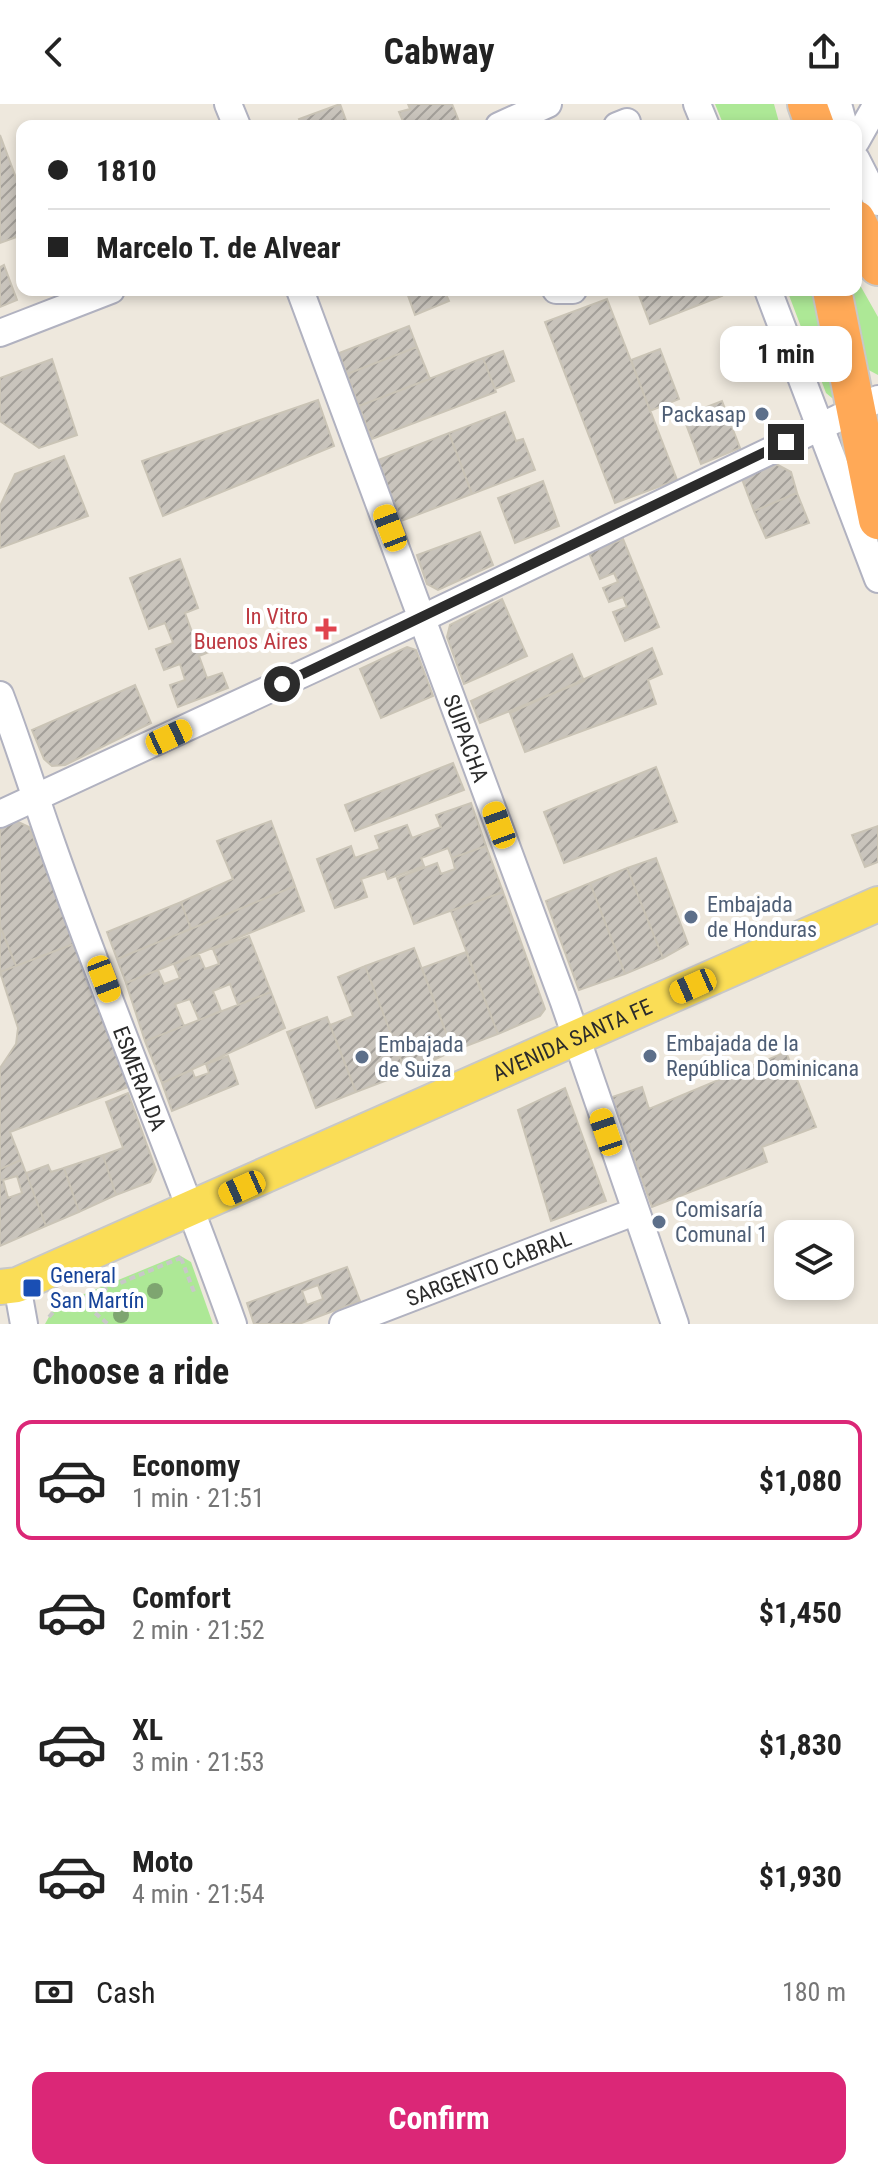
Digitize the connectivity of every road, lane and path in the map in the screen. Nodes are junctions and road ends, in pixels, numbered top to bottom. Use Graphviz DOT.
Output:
graph roads {
  1 [pos="548,104"];
  2 [pos="877,104"];
  3 [pos="520,120"];
  4 [pos="862,130"];
  5 [pos="862,171"];
  6 [pos="878,202"];
  7 [pos="862,233"];
  8 [pos="878,266"];
  9 [pos="96,296"];
  10 [pos="302,296"];
  11 [pos="770,296"];
  12 [pos="834,296"];
  13 [pos="0,333"];
  14 [pos="867,403"];
  15 [pos="820,426"];
  16 [pos="878,520"];
  17 [pos="878,579"];
  18 [pos="423,618"];
  19 [pos="0,695"];
  20 [pos="37,798"];
  21 [pos="0,814"];
  22 [pos="878,904"];
  23 [pos="575,1039"];
  24 [pos="193,1210"];
  25 [pos="634,1212"];
  26 [pos="206,1247"];
  27 [pos="8,1286"];
  28 [pos="80,1300"];
  29 [pos="37,1320"];
  30 [pos="108,1324"];
  31 [pos="233,1324"];
  32 [pos="343,1324"];
  33 [pos="675,1324"];
  1 -- 3 [label="street"];
  2 -- 4 [label="street"];
  5 -- 6 [label="street"];
  7 -- 8 [label="highway"];
  9 -- 13 [label="street"];
  10 -- 18 [label="street, SUIPACHA"];
  11 -- 15 [label="street"];
  12 -- 14 [label="highway"];
  14 -- 15 [label="street"];
  14 -- 16 [label="highway"];
  15 -- 17 [label="street"];
  15 -- 18 [label="street"];
  18 -- 20 [label="street"];
  18 -- 23 [label="street, SUIPACHA"];
  19 -- 20 [label="street, ESMERALDA"];
  20 -- 21 [label="street"];
  20 -- 24 [label="street, ESMERALDA"];
  22 -- 23 [label="main road, AVENIDA SANTA FE"];
  23 -- 24 [label="main road, AVENIDA SANTA FE"];
  23 -- 25 [label="street, SUIPACHA"];
  24 -- 26 [label="street, ESMERALDA"];
  24 -- 27 [label="main road, AVENIDA SANTA FE"];
  25 -- 32 [label="street, SARGENTO CABRAL"];
  25 -- 33 [label="street, SUIPACHA"];
  26 -- 28 [label="path"];
  26 -- 31 [label="street, ESMERALDA"];
  27 -- 29 [label="street"];
  28 -- 29 [label="path"];
  28 -- 30 [label="path"];
}
